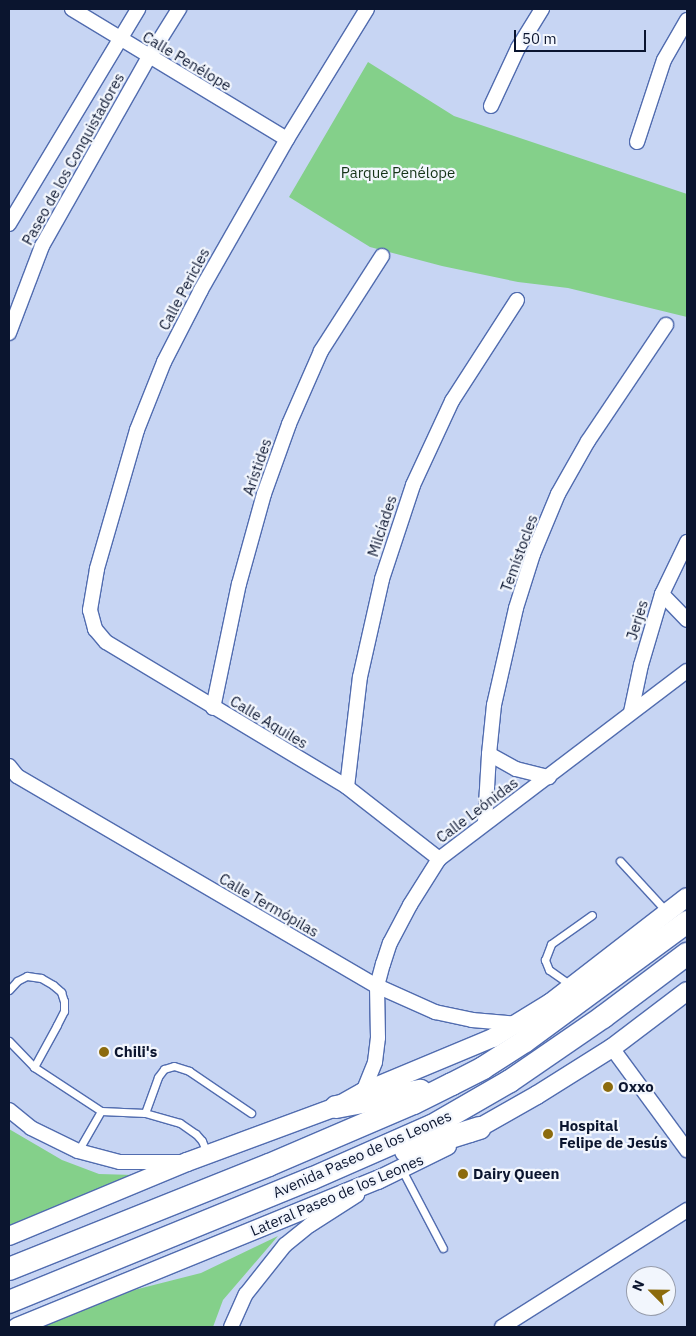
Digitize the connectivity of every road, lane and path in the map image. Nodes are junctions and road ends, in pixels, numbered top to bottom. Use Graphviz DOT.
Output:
graph roads {
  1 [pos="72,9"];
  2 [pos="138,9"];
  3 [pos="180,9"];
  4 [pos="367,9"];
  5 [pos="542,9"];
  6 [pos="687,20"];
  7 [pos="120,38"];
  8 [pos="149,57"];
  9 [pos="491,106"];
  10 [pos="287,139"];
  11 [pos="637,142"];
  12 [pos="9,224"];
  13 [pos="382,256"];
  14 [pos="518,300"];
  15 [pos="666,325"];
  16 [pos="9,333"];
  17 [pos="687,542"];
  18 [pos="662,594"];
  19 [pos="90,610"];
  20 [pos="687,620"];
  21 [pos="687,671"];
  22 [pos="213,708"];
  23 [pos="631,712"];
  24 [pos="489,754"];
  25 [pos="12,772"];
  26 [pos="549,777"];
  27 [pos="347,787"];
  28 [pos="485,822"];
  29 [pos="439,858"];
  30 [pos="620,861"];
  31 [pos="687,897"];
  32 [pos="667,913"];
  33 [pos="592,915"];
  34 [pos="687,922"];
  35 [pos="687,954"];
  36 [pos="377,986"];
  37 [pos="572,986"];
  38 [pos="9,990"];
  39 [pos="687,991"];
  40 [pos="519,1024"];
  41 [pos="9,1041"];
  42 [pos="612,1048"];
  43 [pos="34,1067"];
  44 [pos="452,1084"];
  45 [pos="364,1092"];
  46 [pos="336,1107"];
  47 [pos="9,1110"];
  48 [pos="101,1111"];
  49 [pos="145,1113"];
  50 [pos="251,1113"];
  51 [pos="480,1128"];
  52 [pos="687,1150"];
  53 [pos="78,1151"];
  54 [pos="208,1155"];
  55 [pos="187,1162"];
  56 [pos="402,1170"];
  57 [pos="312,1179"];
  58 [pos="378,1180"];
  59 [pos="687,1210"];
  60 [pos="9,1236"];
  61 [pos="443,1248"];
  62 [pos="9,1269"];
  63 [pos="9,1302"];
  64 [pos="17,1327"];
  65 [pos="231,1327"];
  66 [pos="502,1327"];
  1 -- 7 [label="street, Calle Penélope"];
  2 -- 7 [label="street, Paseo de los Conquistadores"];
  3 -- 8 [label="street, Paseo de los Conquistadores"];
  4 -- 10 [label="street, Calle Pericles"];
  5 -- 9 [label="street"];
  6 -- 11 [label="street"];
  7 -- 8 [label="street, Calle Penélope"];
  7 -- 12 [label="street, Paseo de los Conquistadores"];
  8 -- 10 [label="street, Calle Penélope"];
  8 -- 16 [label="street, Paseo de los Conquistadores"];
  10 -- 19 [label="street, Calle Pericles"];
  13 -- 22 [label="street, Arístides"];
  14 -- 27 [label="street, Milcíades"];
  15 -- 24 [label="street, Temístocles"];
  17 -- 18 [label="street, Jerjes"];
  18 -- 20 [label="street"];
  18 -- 23 [label="street, Jerjes"];
  19 -- 22 [label="street, Calle Aquiles"];
  21 -- 23 [label="street, Calle Leónidas"];
  22 -- 27 [label="street, Calle Aquiles"];
  23 -- 26 [label="street, Calle Leónidas"];
  24 -- 26 [label="street"];
  24 -- 28 [label="street, Temístocles"];
  25 -- 36 [label="street, Calle Termópilas"];
  26 -- 28 [label="street, Calle Leónidas"];
  27 -- 29 [label="street, Calle Aquiles"];
  28 -- 29 [label="street, Calle Leónidas"];
  29 -- 36 [label="street, Calle Leónidas"];
  30 -- 32 [label="lane"];
  31 -- 32 [label="street"];
  32 -- 37 [label="street"];
  33 -- 37 [label="lane"];
  34 -- 44 [label="main road, Avenida Paseo de los Leones"];
  35 -- 57 [label="main road, Avenida Paseo de los Leones"];
  36 -- 40 [label="street, Calle Termópilas"];
  36 -- 45 [label="street, Calle Leónidas"];
  37 -- 40 [label="street"];
  38 -- 43 [label="lane"];
  39 -- 42 [label="street, Lateral Paseo de los Leones"];
  40 -- 45 [label="street"];
  41 -- 43 [label="lane"];
  42 -- 51 [label="street, Lateral Paseo de los Leones"];
  42 -- 52 [label="street"];
  43 -- 48 [label="lane"];
  44 -- 46 [label="main road"];
  44 -- 62 [label="main road, Avenida Paseo de los Leones"];
  45 -- 46 [label="street"];
  46 -- 54 [label="street"];
  47 -- 53 [label="street"];
  48 -- 49 [label="lane"];
  48 -- 53 [label="lane"];
  49 -- 50 [label="lane"];
  49 -- 54 [label="lane"];
  51 -- 56 [label="street, Lateral Paseo de los Leones"];
  51 -- 57 [label="main road"];
  53 -- 55 [label="street"];
  54 -- 55 [label="street"];
  55 -- 60 [label="street"];
  56 -- 58 [label="street, Lateral Paseo de los Leones"];
  56 -- 61 [label="lane"];
  57 -- 63 [label="main road, Avenida Paseo de los Leones"];
  58 -- 64 [label="street, Lateral Paseo de los Leones"];
  58 -- 65 [label="street"];
  59 -- 66 [label="street"];
}
